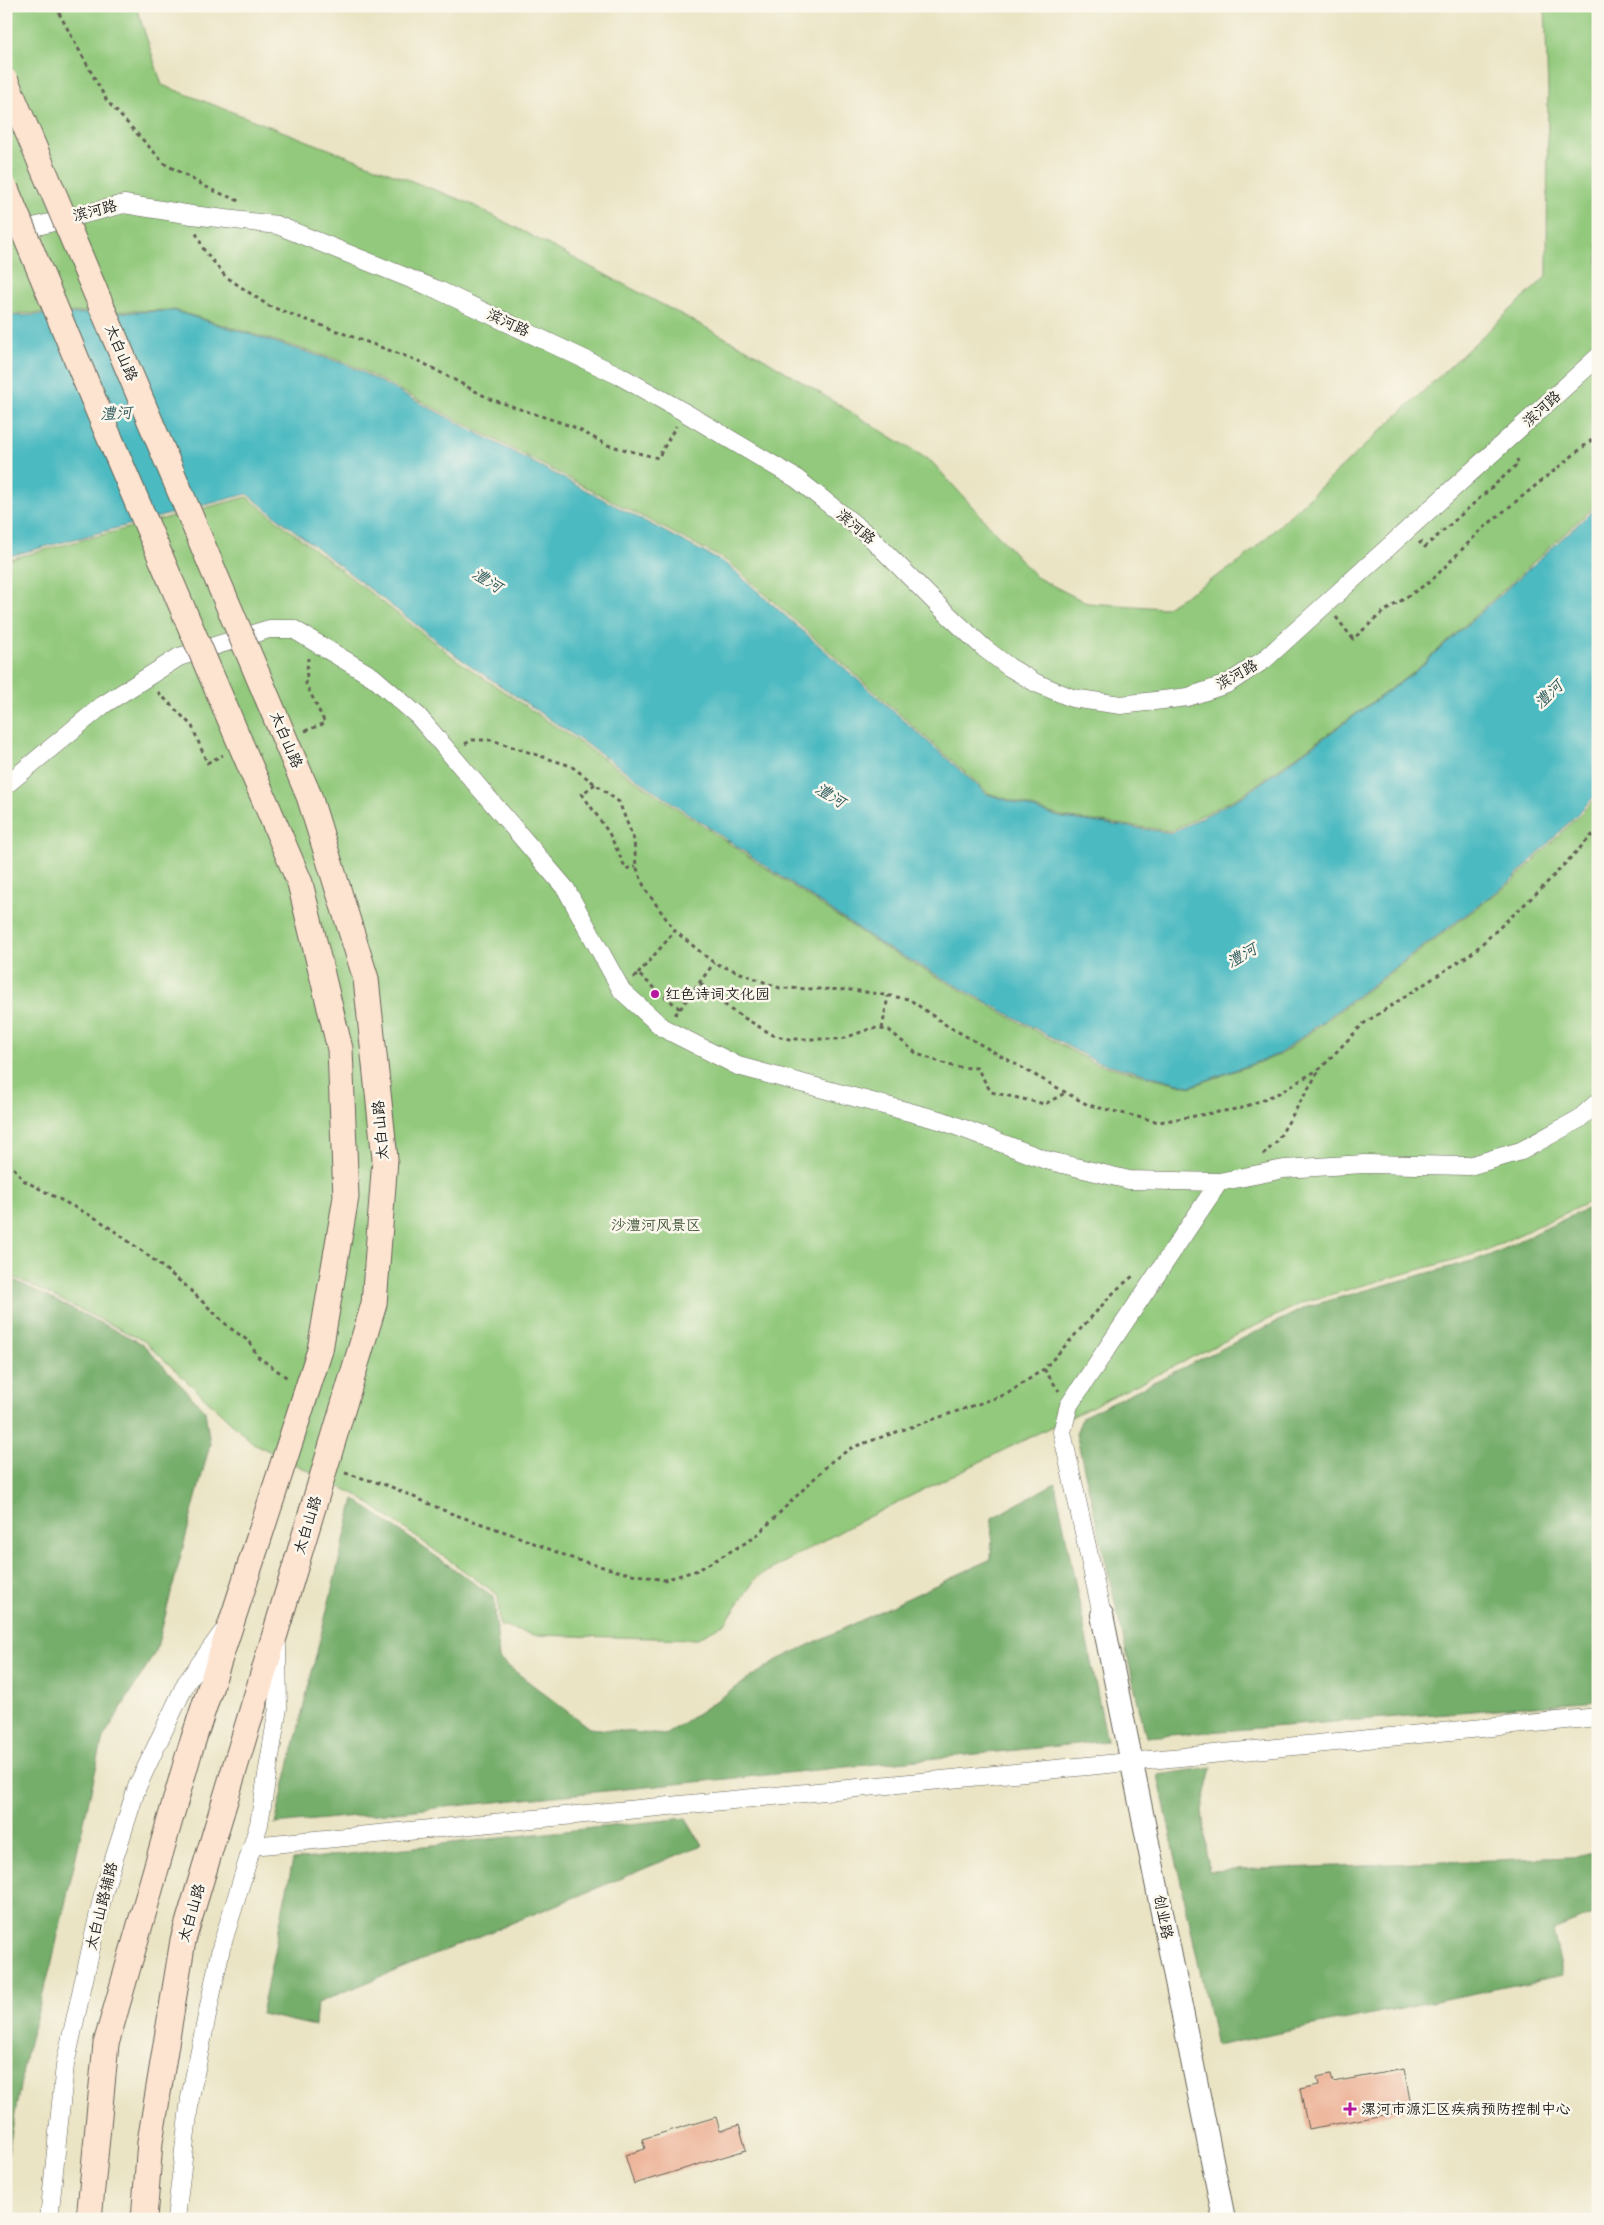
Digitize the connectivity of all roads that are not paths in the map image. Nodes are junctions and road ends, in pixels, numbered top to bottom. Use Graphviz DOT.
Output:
graph roads {
  1 [pos="6,81"];
  2 [pos="6,189"];
  3 [pos="6,234"];
  4 [pos="1598,357"];
  5 [pos="6,785"];
  6 [pos="1598,1102"];
  7 [pos="1219,1182"];
  8 [pos="1102,1615"];
  9 [pos="233,1619"];
  10 [pos="277,1628"];
  11 [pos="1598,1717"];
  12 [pos="1132,1763"];
  13 [pos="252,1846"];
  14 [pos="49,2219"];
  15 [pos="89,2219"];
  16 [pos="144,2219"];
  17 [pos="176,2219"];
  18 [pos="1224,2219"];
  1 -- 10 [label="main road, 太白山路, bridge"];
  2 -- 9 [label="main road, bridge"];
  3 -- 4 [label="street, 滨河路"];
  5 -- 7 [label="street"];
  6 -- 7 [label="street"];
  7 -- 8 [label="street"];
  8 -- 12 [label="street, 创业路"];
  9 -- 14 [label="street, 太白山路辅路"];
  9 -- 15 [label="main road"];
  10 -- 13 [label="street"];
  10 -- 16 [label="main road, 太白山路"];
  11 -- 12 [label="street"];
  12 -- 13 [label="street"];
  12 -- 18 [label="street, 创业路"];
  13 -- 17 [label="street"];
}
